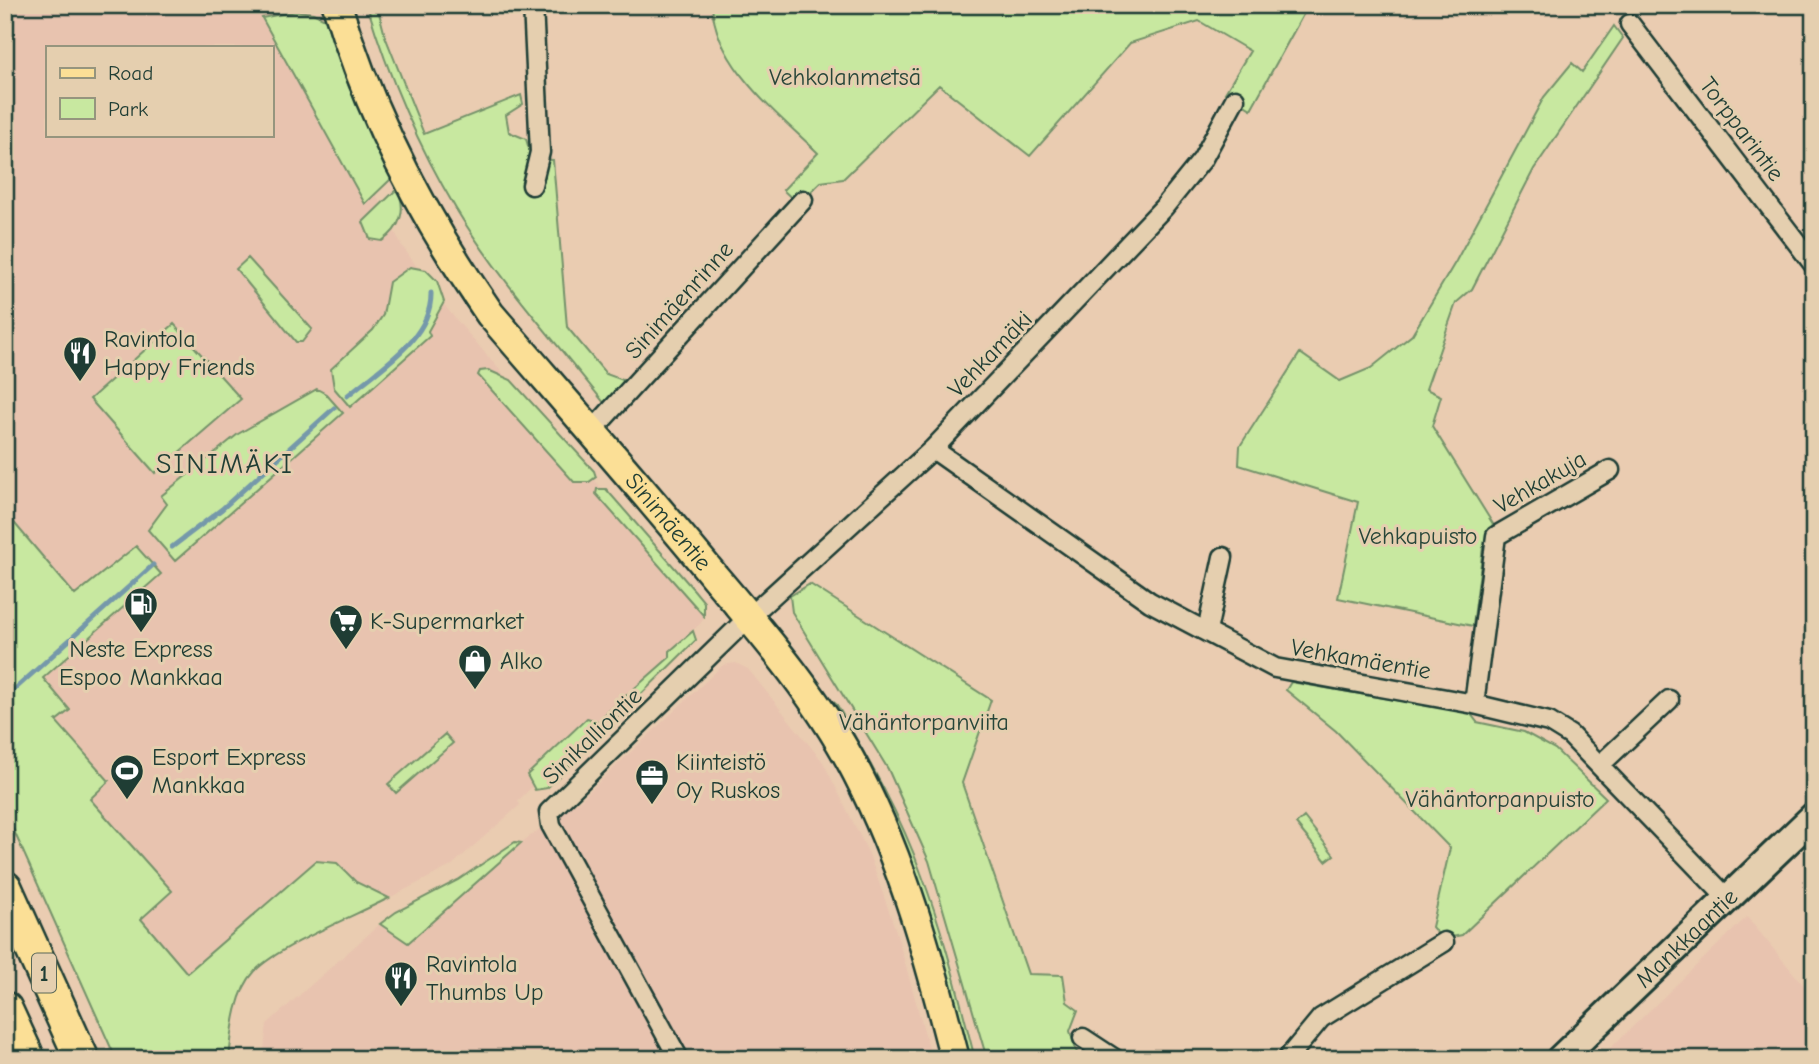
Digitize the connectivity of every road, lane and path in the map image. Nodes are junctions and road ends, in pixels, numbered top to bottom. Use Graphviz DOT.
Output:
graph roads {
  1 [pos="337,5"];
  2 [pos="533,5"];
  3 [pos="1630,24"];
  4 [pos="1235,99"];
  5 [pos="532,185"];
  6 [pos="803,200"];
  7 [pos="1814,265"];
  8 [pos="591,432"];
  9 [pos="933,449"];
  10 [pos="1610,470"];
  11 [pos="1223,556"];
  12 [pos="749,617"];
  13 [pos="1206,631"];
  14 [pos="1669,700"];
  15 [pos="1474,704"];
  16 [pos="1600,765"];
  17 [pos="1814,816"];
  18 [pos="5,888"];
  19 [pos="1727,898"];
  20 [pos="1444,942"];
  21 [pos="5,1009"];
  22 [pos="1083,1038"];
  23 [pos="28,1059"];
  24 [pos="82,1059"];
  25 [pos="679,1059"];
  26 [pos="955,1059"];
  27 [pos="1115,1059"];
  28 [pos="1287,1059"];
  29 [pos="1560,1059"];
  1 -- 8 [label="main road, Sinimäentie"];
  2 -- 5 [label="street"];
  3 -- 7 [label="street, Torpparintie"];
  4 -- 9 [label="street, Vehkamäki"];
  6 -- 8 [label="street, Sinimäenrinne"];
  8 -- 12 [label="main road, Sinimäentie"];
  9 -- 12 [label="street, Vehkamäki"];
  9 -- 13 [label="street, Vehkamäentie"];
  10 -- 15 [label="street, Vehkakuja"];
  11 -- 13 [label="street"];
  12 -- 25 [label="street, Sinikalliontie"];
  12 -- 26 [label="main road, Sinimäentie"];
  13 -- 15 [label="street, Vehkamäentie"];
  14 -- 16 [label="street"];
  15 -- 16 [label="street, Vehkamäentie"];
  16 -- 19 [label="street, Vehkamäentie"];
  17 -- 19 [label="main road, Mankkaantie"];
  18 -- 24 [label="highway, 1"];
  19 -- 29 [label="main road, Mankkaantie"];
  20 -- 28 [label="street"];
  21 -- 23 [label="highway, 1"];
  22 -- 27 [label="street"];
}
